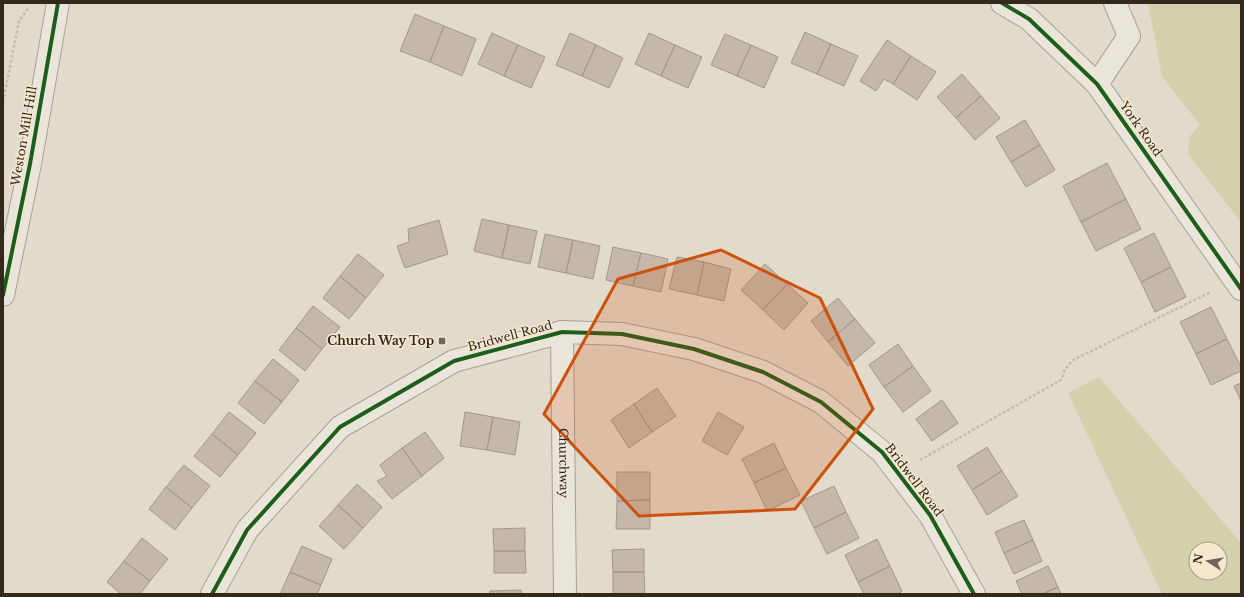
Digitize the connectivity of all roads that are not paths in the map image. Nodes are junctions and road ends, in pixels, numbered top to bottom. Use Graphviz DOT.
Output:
graph roads {
  1 [pos="58,3"];
  2 [pos="1002,3"];
  3 [pos="1115,3"];
  4 [pos="1097,84"];
  5 [pos="1238,285"];
  6 [pos="3,295"];
  7 [pos="562,332"];
  8 [pos="212,594"];
  9 [pos="565,594"];
  10 [pos="974,594"];
  1 -- 6 [label="street, Weston Mill Hill"];
  2 -- 4 [label="street, York Road"];
  3 -- 4 [label="street"];
  4 -- 5 [label="street, York Road"];
  7 -- 8 [label="street, Bridwell Road"];
  7 -- 9 [label="street, Churchway"];
  7 -- 10 [label="street, Bridwell Road"];
}
